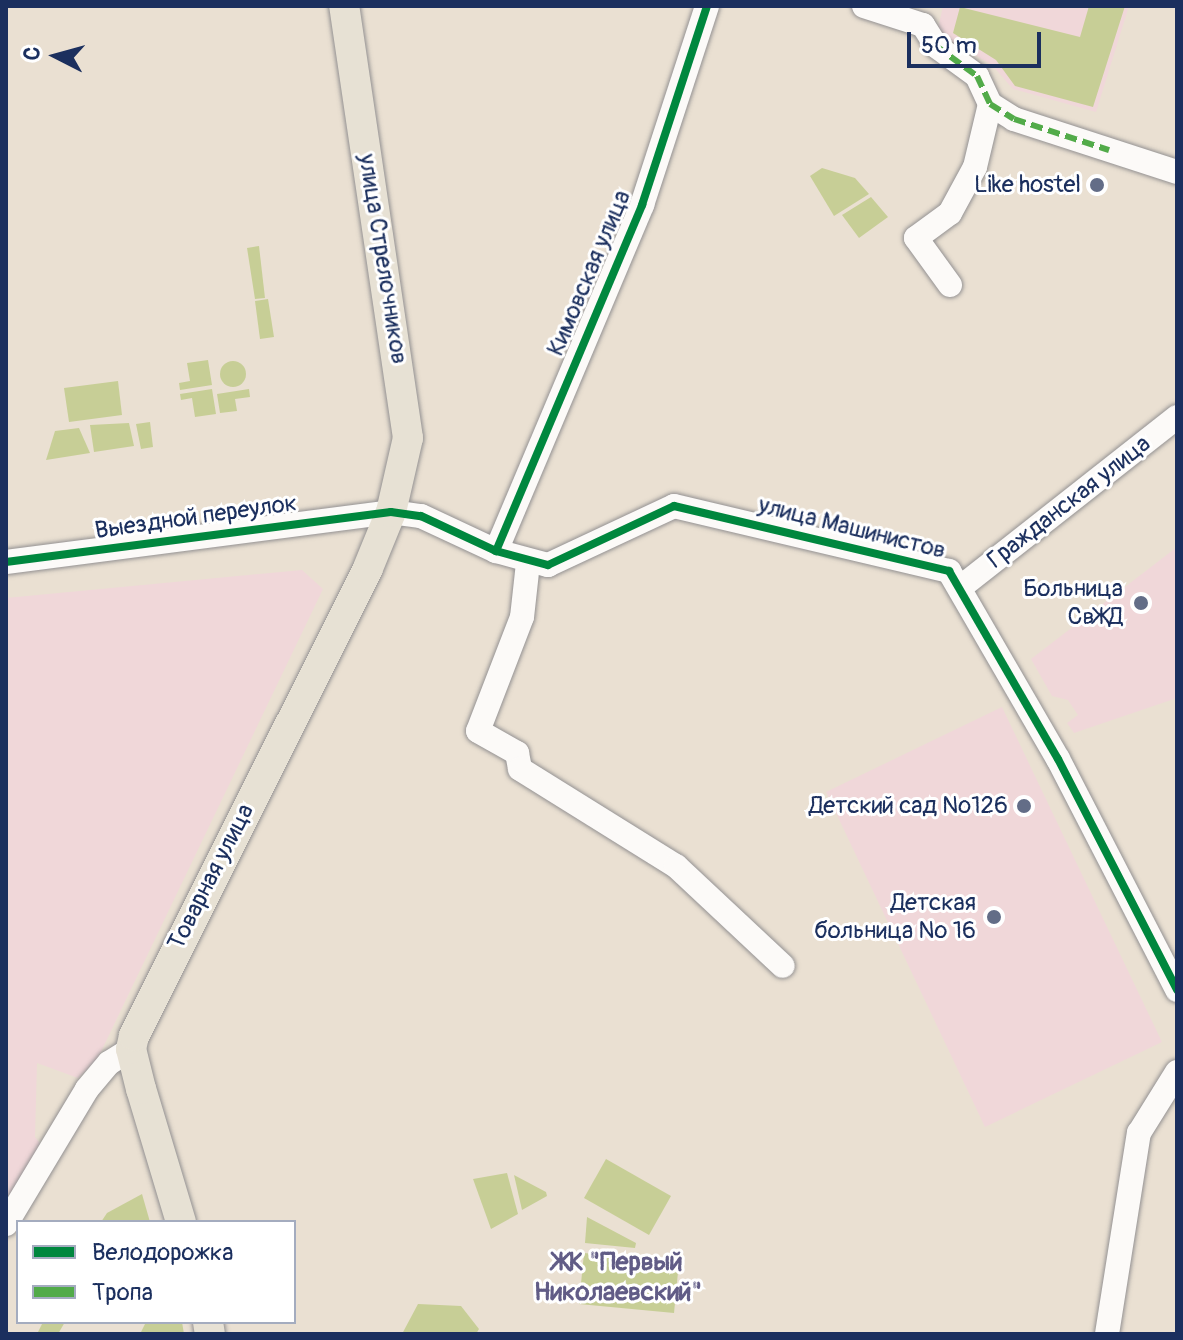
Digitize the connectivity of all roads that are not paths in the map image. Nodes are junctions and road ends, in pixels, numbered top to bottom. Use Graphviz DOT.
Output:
graph roads {
  1 [pos="344,6"];
  2 [pos="707,6"];
  3 [pos="864,6"];
  4 [pos="990,104"];
  5 [pos="1177,172"];
  6 [pos="950,285"];
  7 [pos="1177,417"];
  8 [pos="391,512"];
  9 [pos="496,551"];
  10 [pos="6,562"];
  11 [pos="528,563"];
  12 [pos="961,587"];
  13 [pos="783,966"];
  14 [pos="1177,990"];
  15 [pos="131,1049"];
  16 [pos="1177,1072"];
  17 [pos="180,1220"];
  18 [pos="6,1224"];
  19 [pos="1107,1334"];
  1 -- 8 [label="main road, улица Стрелочников"];
  2 -- 9 [label="street, Кимовская улица"];
  3 -- 4 [label="street"];
  4 -- 5 [label="street"];
  4 -- 6 [label="street"];
  7 -- 12 [label="street, Гражданская улица"];
  8 -- 9 [label="street, улица Машинистов"];
  8 -- 10 [label="street, Выездной переулок"];
  8 -- 15 [label="main road, Товарная улица"];
  9 -- 11 [label="street, улица Машинистов"];
  11 -- 12 [label="street, улица Машинистов"];
  11 -- 13 [label="street"];
  12 -- 14 [label="street, улица Машинистов"];
  15 -- 17 [label="main road"];
  15 -- 18 [label="street"];
  16 -- 19 [label="street"];
}
